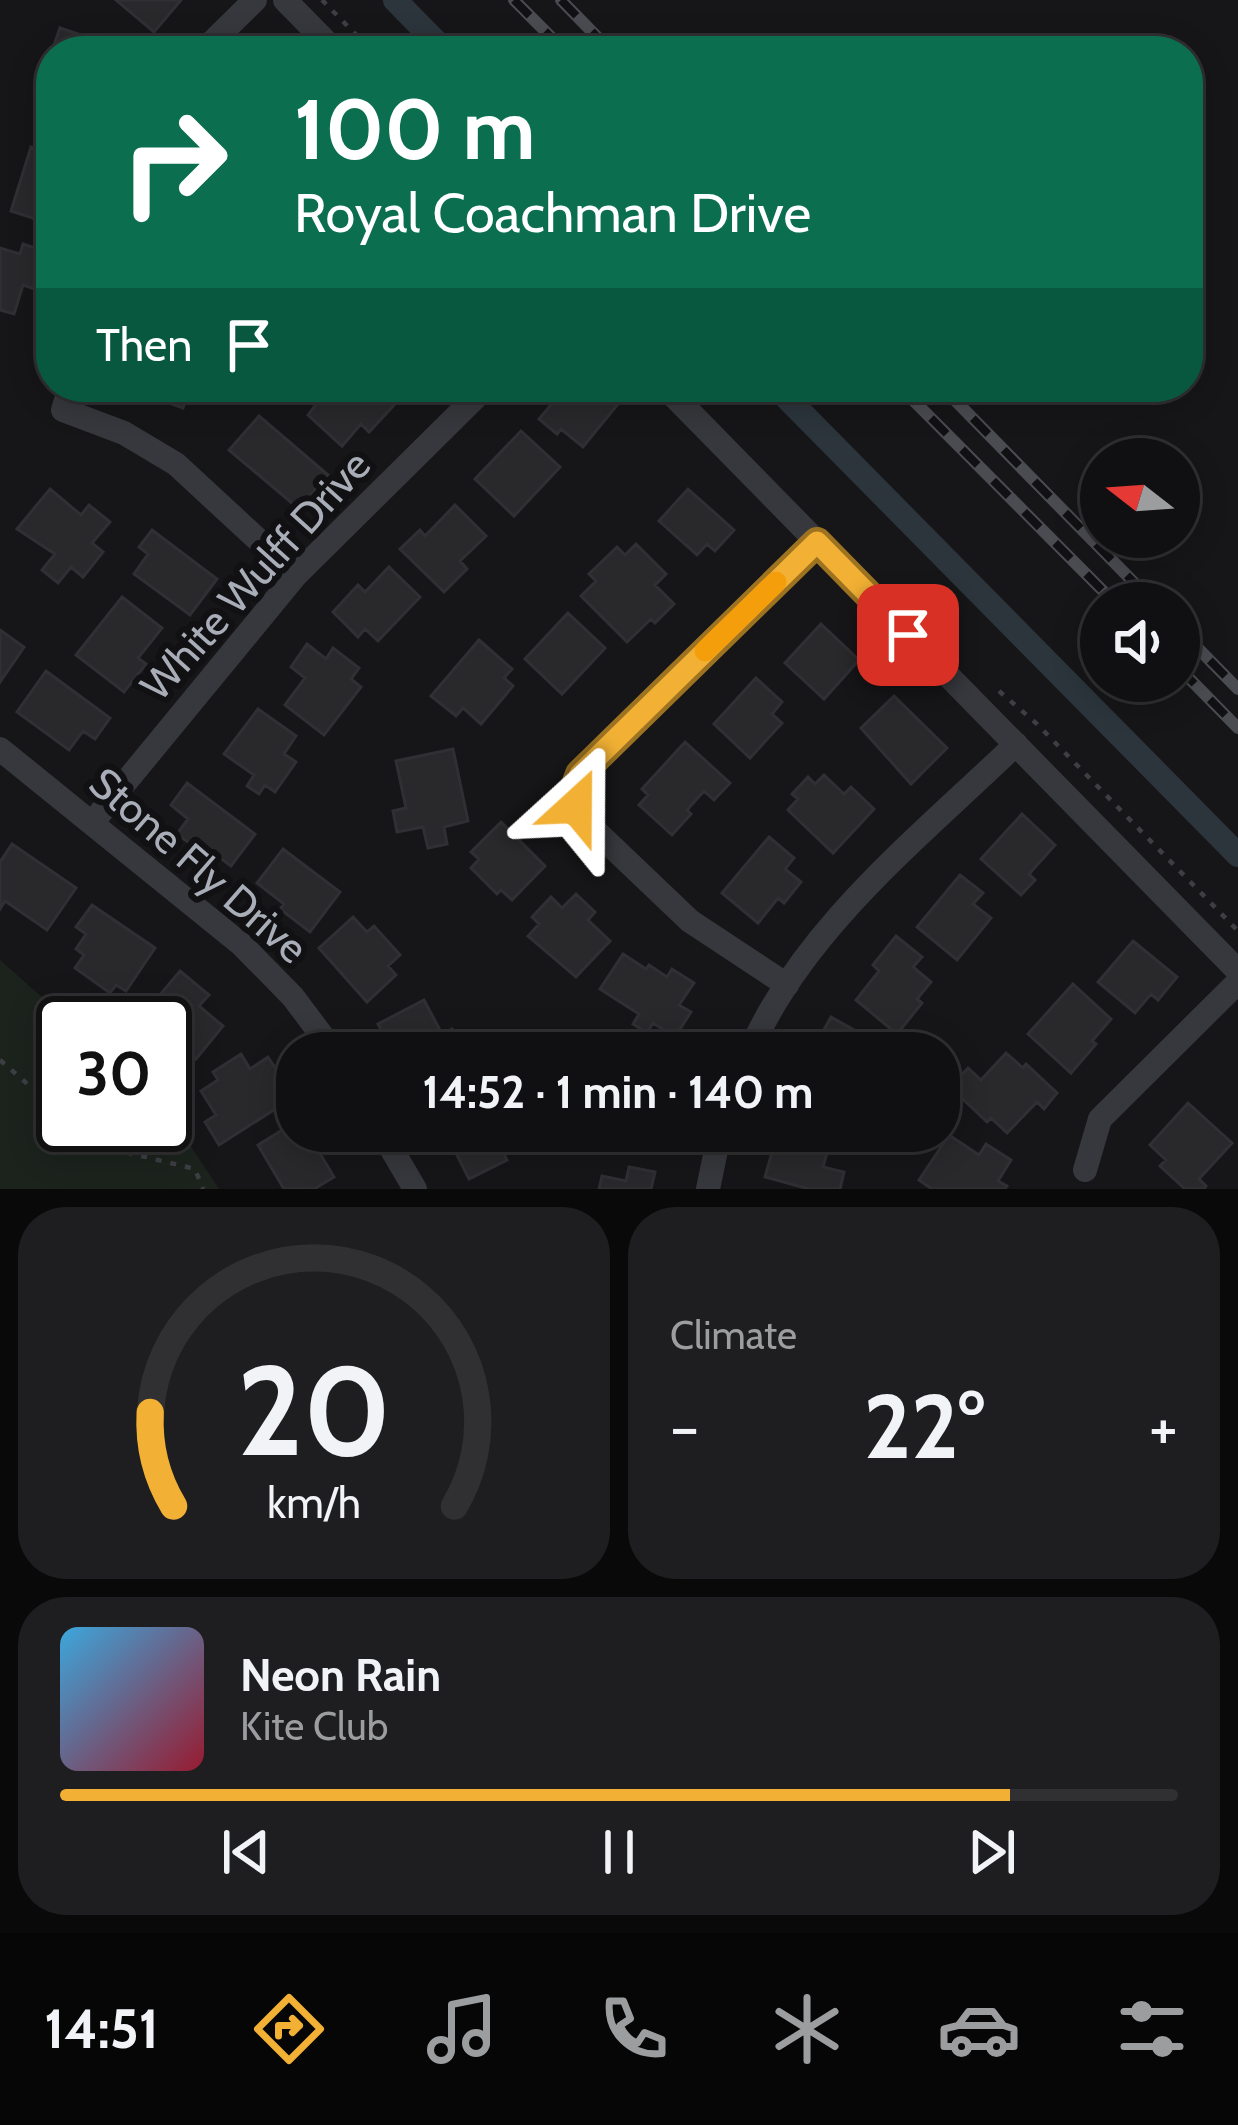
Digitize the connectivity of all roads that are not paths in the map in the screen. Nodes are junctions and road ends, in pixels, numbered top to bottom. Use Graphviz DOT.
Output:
graph roads {
  1 [pos="255,0"];
  2 [pos="285,0"];
  3 [pos="218,36"];
  4 [pos="320,36"];
  5 [pos="65,402"];
  6 [pos="471,402"];
  7 [pos="680,402"];
  8 [pos="817,542"];
  9 [pos="296,575"];
  10 [pos="1016,745"];
  11 [pos="0,749"];
  12 [pos="92,824"];
  13 [pos="1238,970"];
  14 [pos="1238,982"];
  15 [pos="787,985"];
  16 [pos="319,1032"];
  17 [pos="760,1032"];
  18 [pos="393,1152"];
  19 [pos="716,1152"];
  20 [pos="1085,1170"];
  21 [pos="415,1189"];
  22 [pos="708,1189"];
  1 -- 3 [label="street"];
  2 -- 4 [label="street"];
  5 -- 9 [label="street"];
  6 -- 9 [label="street, White Wulff Drive"];
  7 -- 8 [label="street"];
  8 -- 10 [label="street"];
  8 -- 15 [label="street"];
  9 -- 12 [label="street, White Wulff Drive"];
  10 -- 13 [label="street"];
  10 -- 15 [label="street"];
  11 -- 12 [label="street, Stone Fly Drive"];
  12 -- 16 [label="street, Stone Fly Drive"];
  14 -- 20 [label="street"];
  15 -- 17 [label="street"];
  18 -- 21 [label="street"];
  19 -- 22 [label="street"];
}
